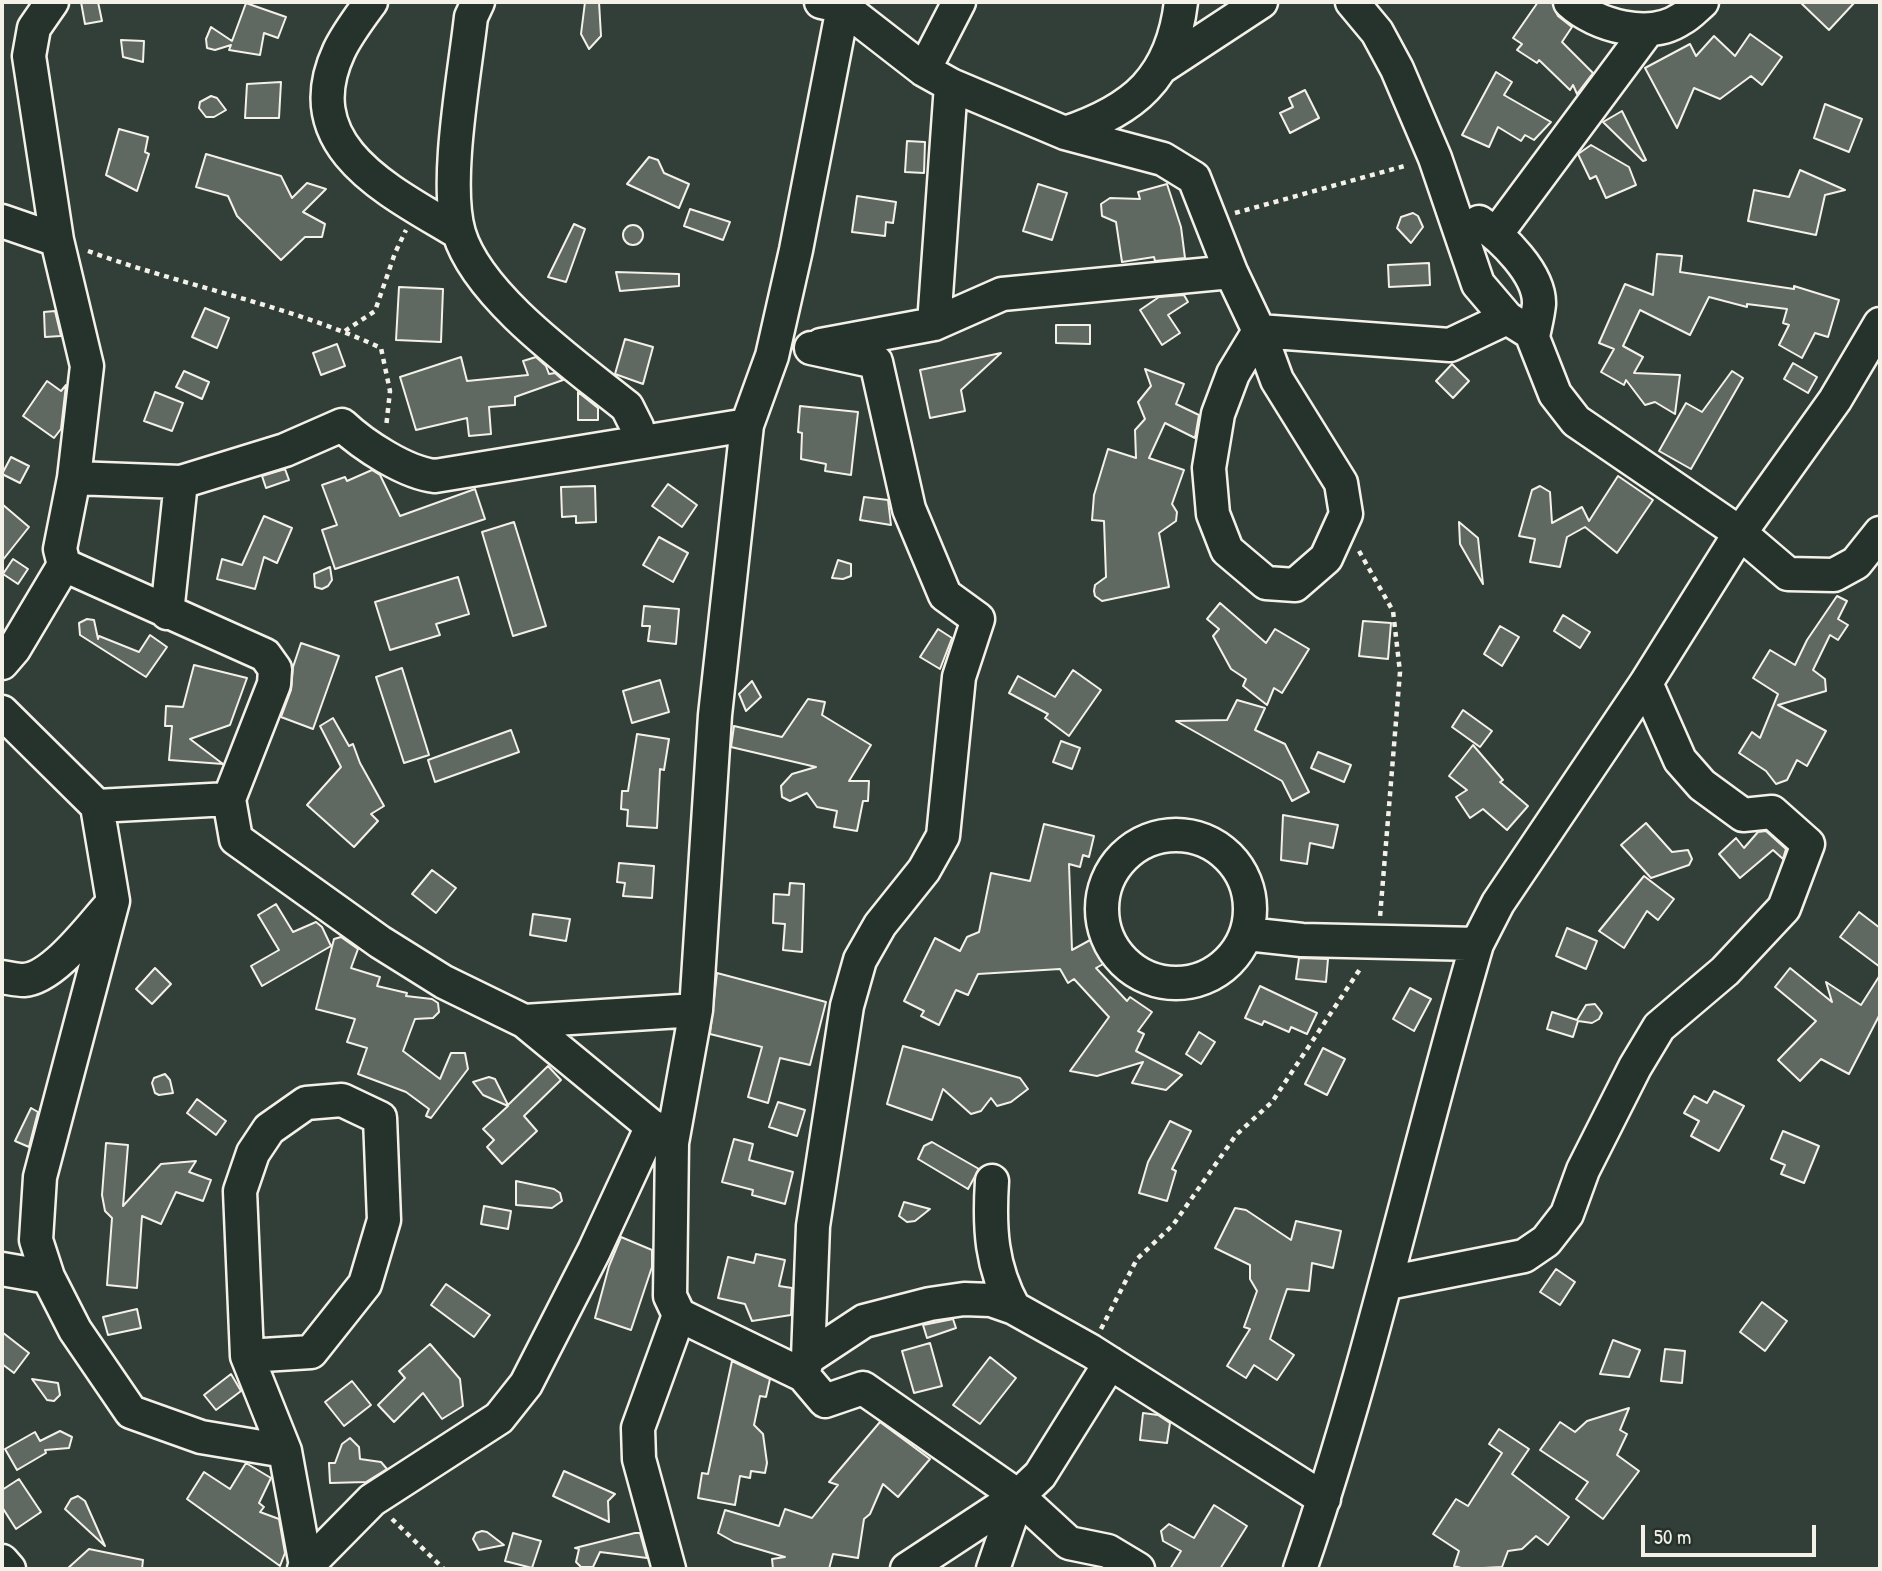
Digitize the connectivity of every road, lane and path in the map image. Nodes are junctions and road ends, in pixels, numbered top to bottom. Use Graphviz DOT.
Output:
graph roads {
  1 [pos="52,2"];
  2 [pos="371,2"];
  3 [pos="478,2"];
  4 [pos="959,2"];
  5 [pos="1181,2"];
  6 [pos="1261,2"];
  7 [pos="1352,2"];
  8 [pos="1570,2"];
  9 [pos="1702,2"];
  10 [pos="836,4"];
  11 [pos="1647,31"];
  12 [pos="1162,67"];
  13 [pos="924,70"];
  14 [pos="951,85"];
  15 [pos="1065,133"];
  16 [pos="1435,158"];
  17 [pos="417,208"];
  18 [pos="1210,220"];
  19 [pos="2,221"];
  20 [pos="459,233"];
  21 [pos="1497,233"];
  22 [pos="57,240"];
  23 [pos="1231,272"];
  24 [pos="934,324"];
  25 [pos="1880,324"];
  26 [pos="1519,325"];
  27 [pos="345,331"];
  28 [pos="1259,331"];
  29 [pos="811,348"];
  30 [pos="772,356"];
  31 [pos="747,425"];
  32 [pos="640,440"];
  33 [pos="378,451"];
  34 [pos="74,478"];
  35 [pos="181,482"];
  36 [pos="1346,514"];
  37 [pos="1740,533"];
  38 [pos="1880,533"];
  39 [pos="64,565"];
  40 [pos="167,613"];
  41 [pos="2,663"];
  42 [pos="1646,683"];
  43 [pos="2,712"];
  44 [pos="229,799"];
  45 [pos="97,806"];
  46 [pos="113,901"];
  47 [pos="1247,934"];
  48 [pos="1378,942"];
  49 [pos="1477,944"];
  50 [pos="2,976"];
  51 [pos="696,1010"];
  52 [pos="524,1021"];
  53 [pos="662,1134"];
  54 [pos="992,1181"];
  55 [pos="2,1269"];
  56 [pos="48,1277"];
  57 [pos="1388,1283"];
  58 [pos="1014,1308"];
  59 [pos="679,1315"];
  60 [pos="247,1356"];
  61 [pos="1100,1357"];
  62 [pos="806,1366"];
  63 [pos="285,1451"];
  64 [pos="1018,1496"];
  65 [pos="1324,1499"];
  66 [pos="372,1500"];
  67 [pos="2,1561"];
  68 [pos="305,1567"];
  69 [pos="9,1569"];
  70 [pos="444,1569"];
  71 [pos="669,1569"];
  72 [pos="907,1569"];
  73 [pos="992,1569"];
  74 [pos="1139,1569"];
  75 [pos="1300,1569"];
  1 -- 22 [label="street"];
  2 -- 17 [label="street"];
  3 -- 20 [label="street"];
  4 -- 13 [label="street"];
  5 -- 12 [label="street"];
  6 -- 12 [label="street"];
  7 -- 16 [label="street"];
  8 -- 11 [label="street"];
  9 -- 11 [label="street"];
  10 -- 13 [label="street"];
  10 -- 30 [label="street"];
  11 -- 21 [label="street"];
  12 -- 15 [label="street"];
  13 -- 14 [label="street"];
  14 -- 15 [label="street"];
  14 -- 24 [label="street"];
  15 -- 18 [label="street"];
  16 -- 18 [label="path"];
  16 -- 21 [label="street"];
  16 -- 26 [label="street"];
  17 -- 20 [label="street"];
  17 -- 27 [label="path"];
  18 -- 23 [label="street"];
  19 -- 22 [label="street"];
  20 -- 32 [label="street"];
  21 -- 26 [label="street"];
  22 -- 27 [label="path"];
  22 -- 34 [label="street"];
  23 -- 24 [label="street"];
  23 -- 28 [label="street"];
  24 -- 29 [label="street"];
  25 -- 37 [label="street"];
  26 -- 28 [label="street"];
  26 -- 37 [label="street"];
  27 -- 33 [label="path"];
  28 -- 36 [label="street"];
  28 -- 36 [label="street"];
  29 -- 30 [label="street"];
  29 -- 62 [label="street"];
  30 -- 31 [label="street"];
  31 -- 32 [label="street"];
  31 -- 51 [label="street"];
  32 -- 33 [label="street"];
  33 -- 35 [label="street"];
  34 -- 35 [label="street"];
  34 -- 39 [label="street"];
  35 -- 40 [label="street"];
  36 -- 48 [label="path"];
  37 -- 38 [label="street"];
  37 -- 42 [label="street"];
  39 -- 40 [label="street"];
  39 -- 41 [label="street"];
  40 -- 44 [label="street"];
  42 -- 49 [label="street"];
  42 -- 57 [label="street"];
  43 -- 45 [label="street"];
  44 -- 45 [label="street"];
  44 -- 52 [label="street"];
  45 -- 46 [label="street"];
  46 -- 50 [label="street"];
  46 -- 56 [label="street"];
  47 -- 47 [label="street"];
  47 -- 48 [label="street"];
  48 -- 49 [label="street"];
  48 -- 61 [label="path"];
  49 -- 57 [label="street"];
  51 -- 52 [label="street"];
  51 -- 53 [label="street"];
  52 -- 53 [label="street"];
  53 -- 59 [label="street"];
  53 -- 66 [label="street"];
  54 -- 58 [label="street"];
  55 -- 56 [label="street"];
  56 -- 63 [label="street"];
  57 -- 65 [label="street"];
  58 -- 61 [label="street"];
  58 -- 62 [label="street"];
  59 -- 62 [label="street"];
  59 -- 71 [label="street"];
  60 -- 60 [label="street"];
  60 -- 63 [label="street"];
  61 -- 64 [label="street"];
  61 -- 65 [label="street"];
  62 -- 64 [label="street"];
  63 -- 68 [label="street"];
  64 -- 72 [label="street"];
  64 -- 73 [label="street"];
  64 -- 74 [label="street"];
  65 -- 75 [label="street"];
  66 -- 68 [label="street"];
  66 -- 70 [label="path"];
  67 -- 69 [label="street"];
}
